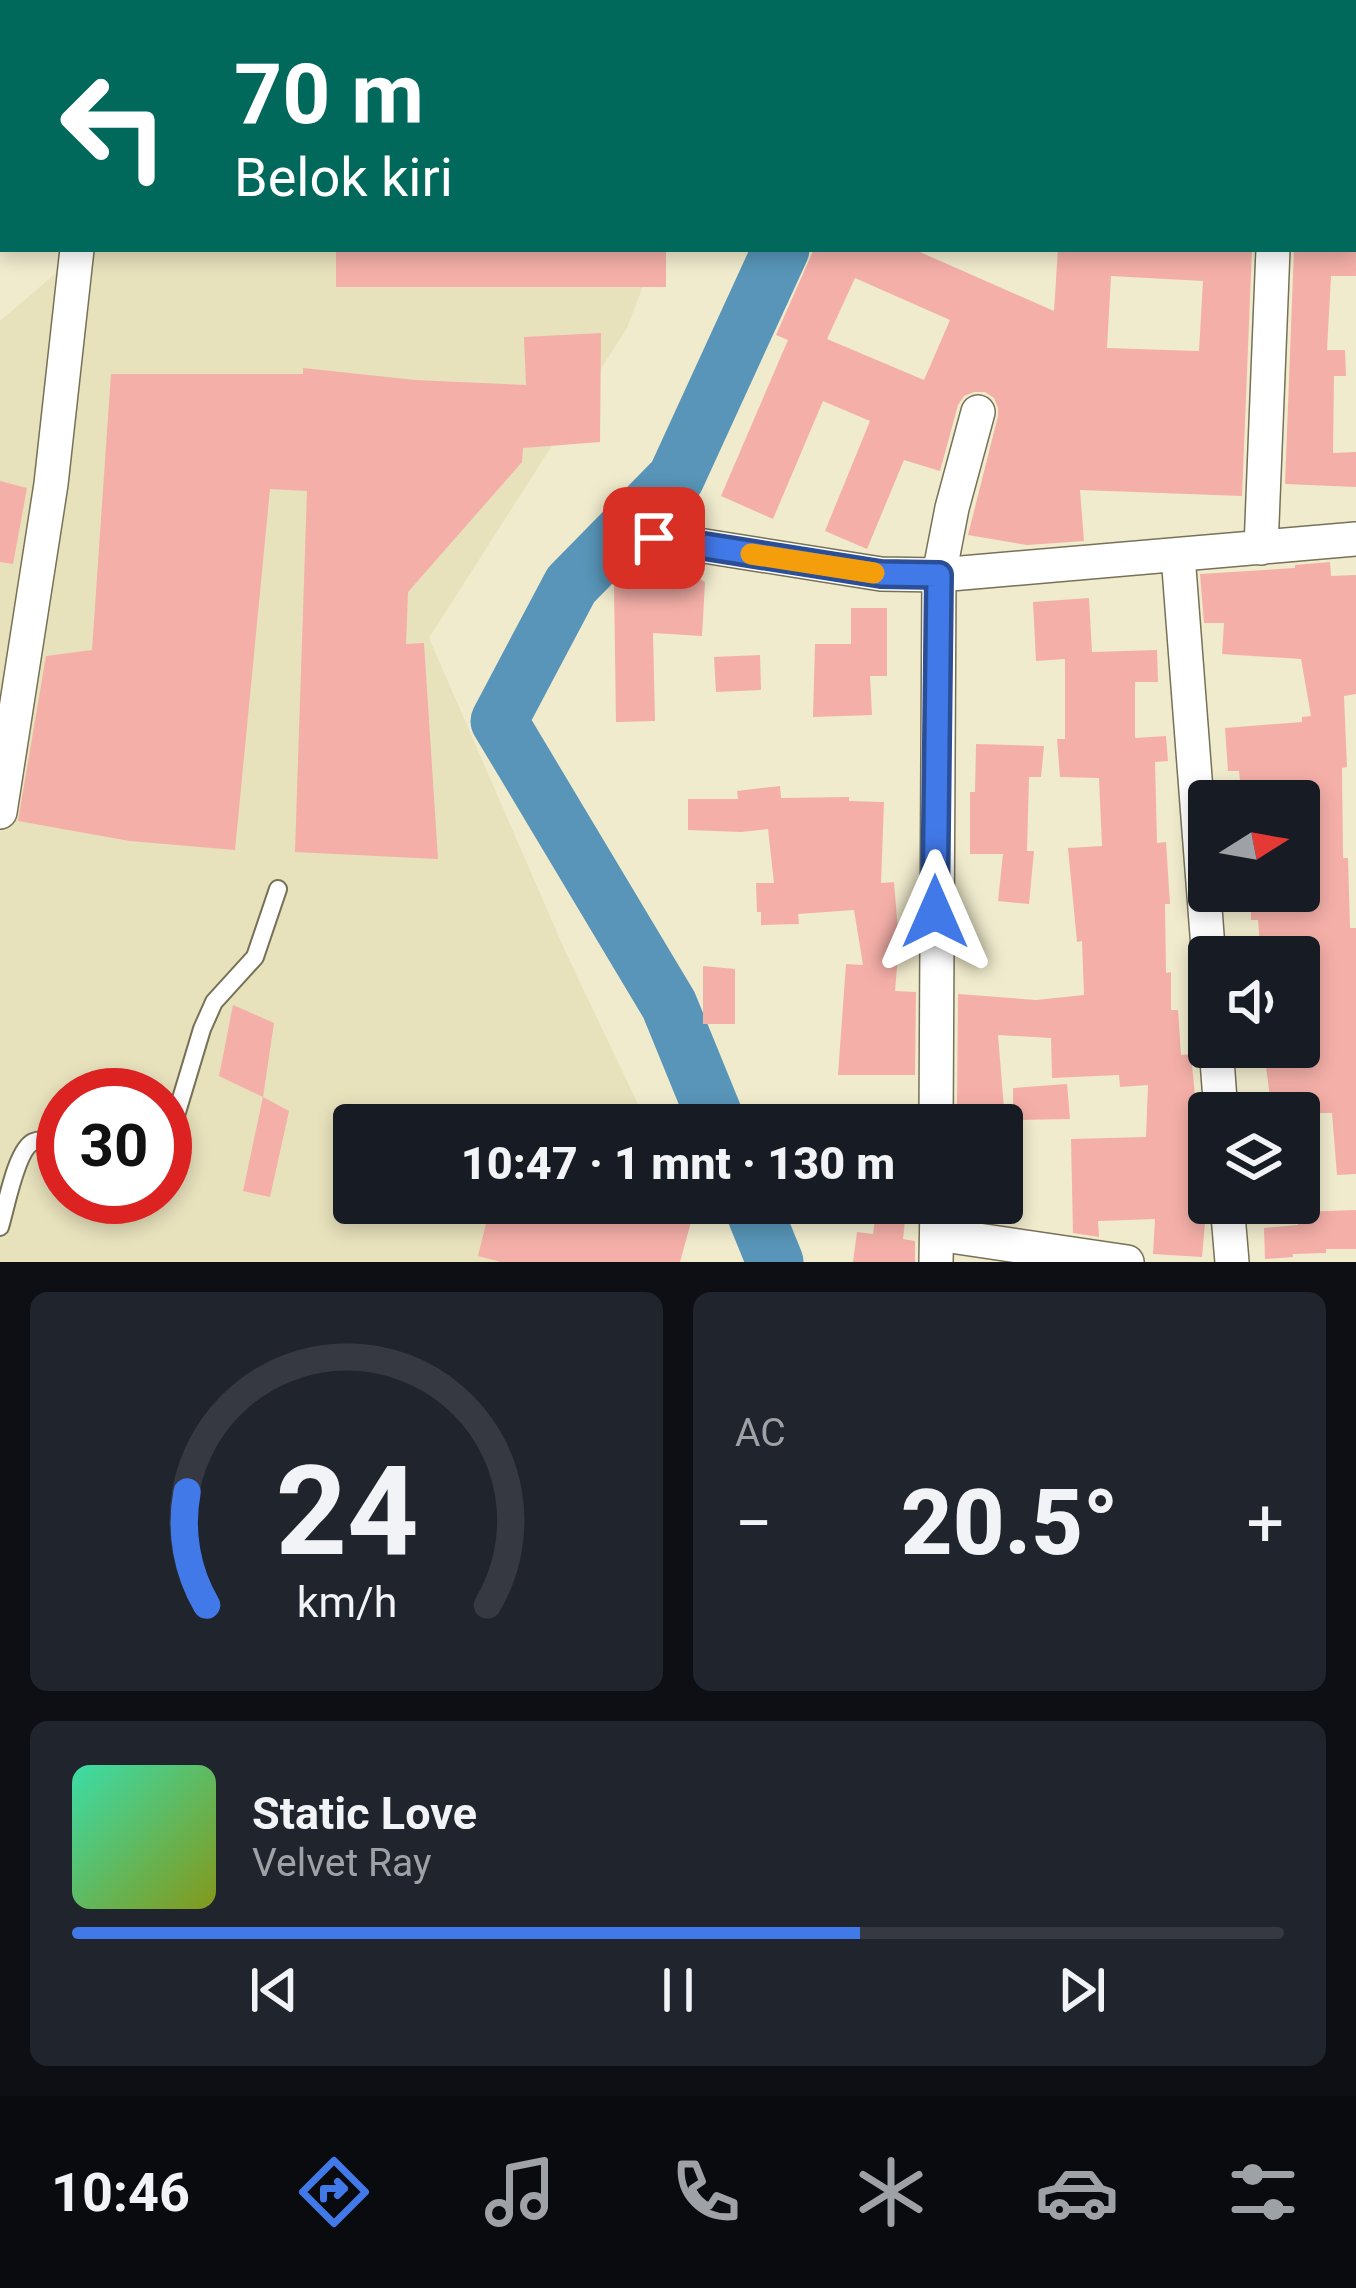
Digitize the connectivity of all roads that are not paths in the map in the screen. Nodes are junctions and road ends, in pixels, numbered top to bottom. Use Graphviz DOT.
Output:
graph roads {
  1 [pos="76,252"];
  2 [pos="1273,252"];
  3 [pos="978,412"];
  4 [pos="654,538"];
  5 [pos="1356,539"];
  6 [pos="1261,548"];
  7 [pos="1178,555"];
  8 [pos="939,575"];
  9 [pos="0,812"];
  10 [pos="278,889"];
  11 [pos="1207,936"];
  12 [pos="191,1068"];
  13 [pos="936,1104"];
  14 [pos="36,1141"];
  15 [pos="1229,1224"];
  16 [pos="0,1227"];
  17 [pos="936,1233"];
  18 [pos="1127,1262"];
  19 [pos="1232,1262"];
  1 -- 9 [label="street"];
  2 -- 6 [label="street"];
  3 -- 8 [label="street"];
  4 -- 8 [label="street"];
  5 -- 6 [label="street"];
  6 -- 7 [label="street"];
  7 -- 8 [label="street"];
  7 -- 11 [label="street"];
  8 -- 13 [label="street"];
  10 -- 12 [label="lane"];
  14 -- 16 [label="lane"];
  15 -- 19 [label="street"];
  17 -- 18 [label="street"];
}
